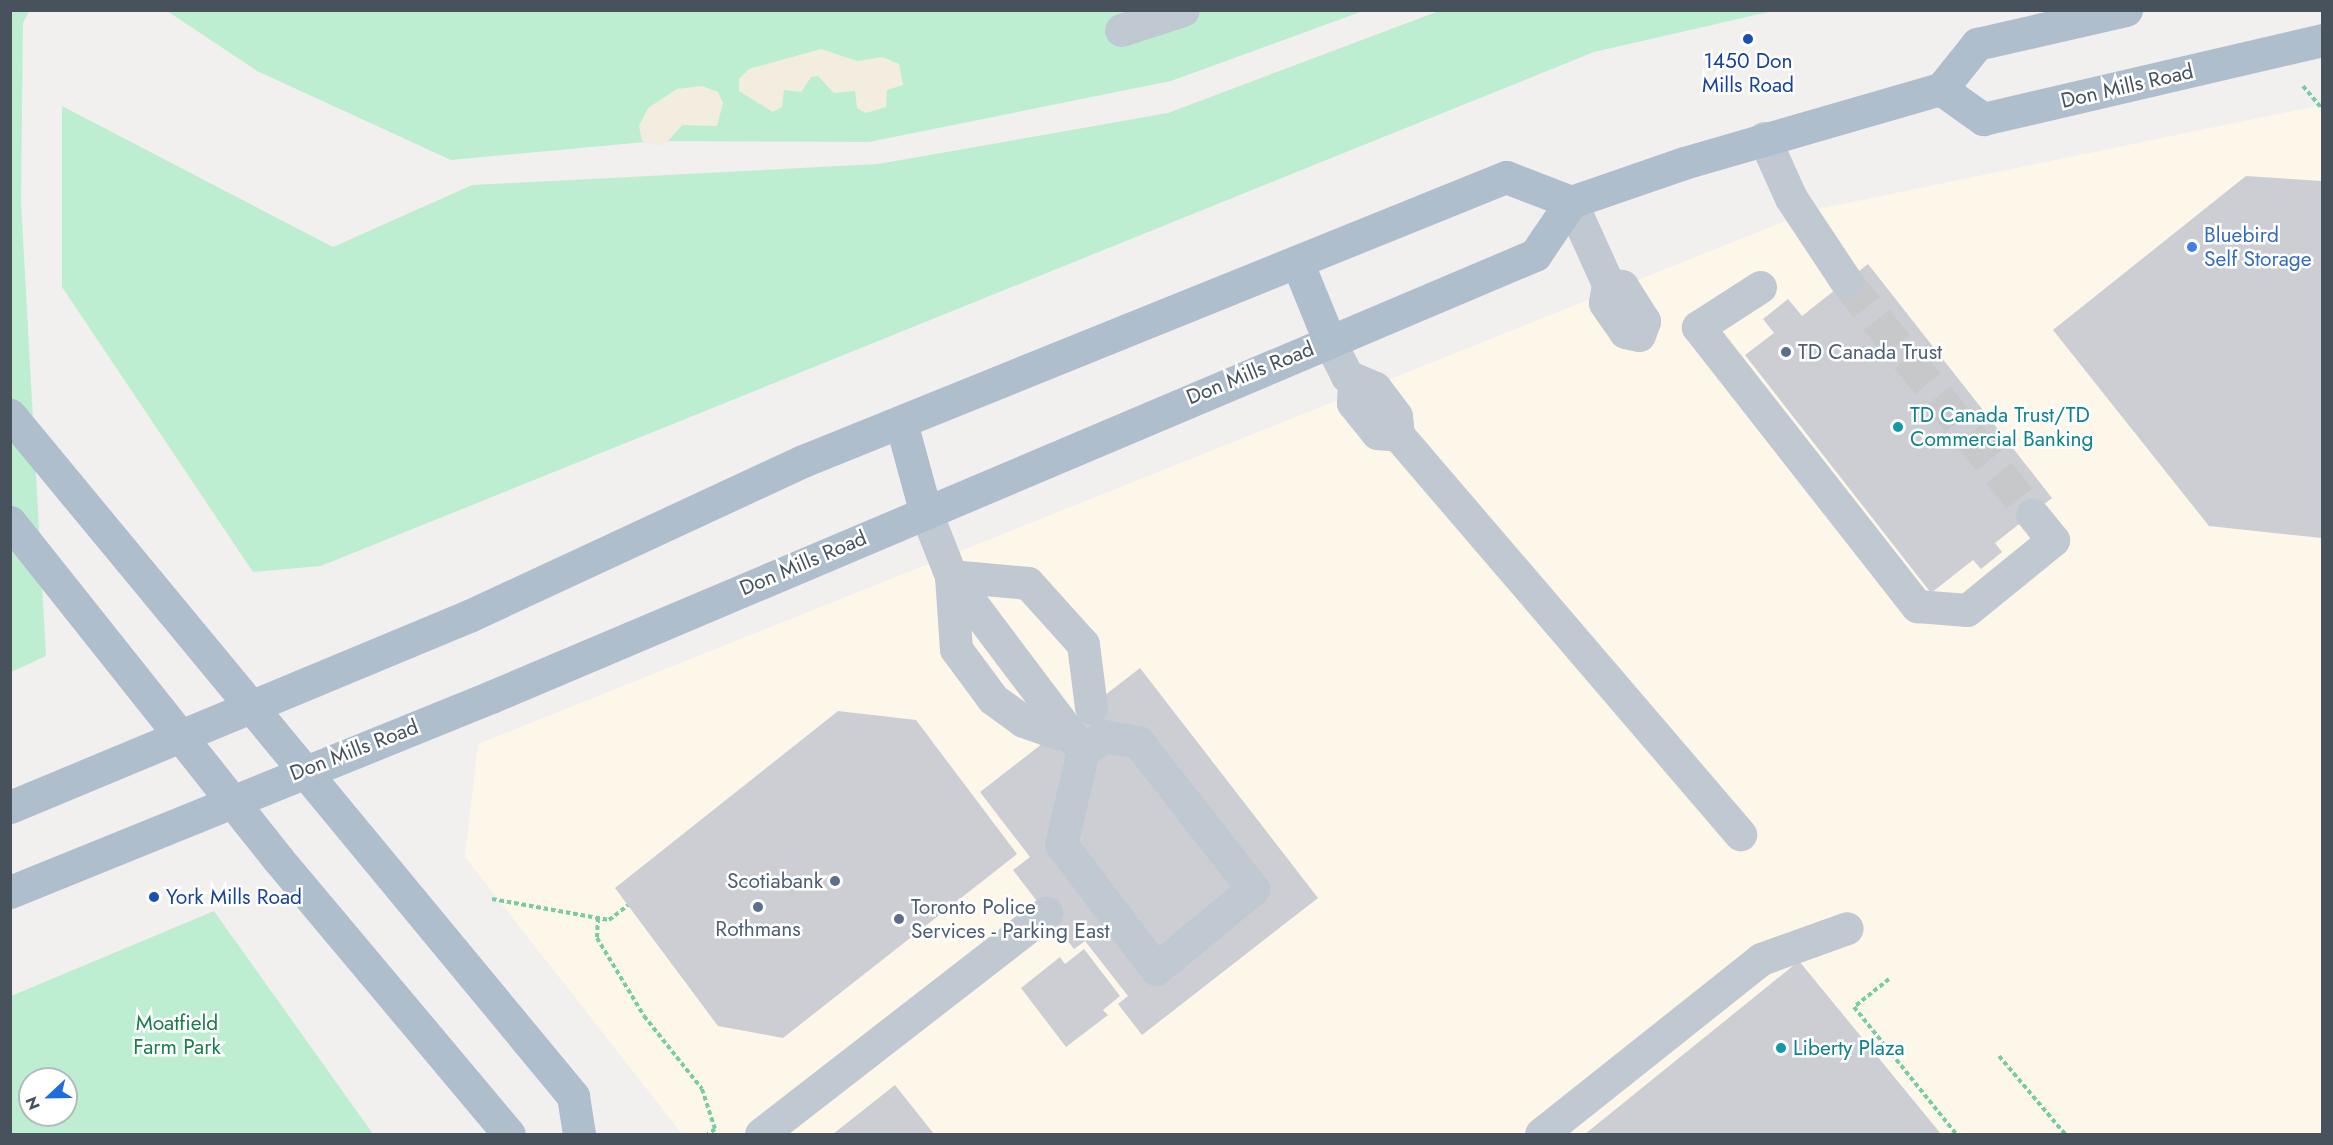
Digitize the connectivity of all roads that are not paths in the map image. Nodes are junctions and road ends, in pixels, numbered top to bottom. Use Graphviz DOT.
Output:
graph roads {
  1 [pos="1183,10"];
  2 [pos="2126,10"];
  3 [pos="1121,30"];
  4 [pos="2322,40"];
  5 [pos="1941,89"];
  6 [pos="1764,138"];
  7 [pos="1570,202"];
  8 [pos="1298,264"];
  9 [pos="1846,281"];
  10 [pos="1608,284"];
  11 [pos="1760,287"];
  12 [pos="1329,340"];
  13 [pos="10,415"];
  14 [pos="902,426"];
  15 [pos="925,510"];
  16 [pos="2032,514"];
  17 [pos="10,522"];
  18 [pos="951,576"];
  19 [pos="253,705"];
  20 [pos="1091,707"];
  21 [pos="182,735"];
  22 [pos="1071,742"];
  23 [pos="305,769"];
  24 [pos="232,799"];
  25 [pos="10,807"];
  26 [pos="1740,834"];
  27 [pos="10,892"];
  28 [pos="1046,913"];
  29 [pos="1847,928"];
  30 [pos="509,1134"];
  31 [pos="579,1134"];
  32 [pos="760,1134"];
  33 [pos="1541,1134"];
  1 -- 3 [label="lane"];
  2 -- 5 [label="main road"];
  4 -- 5 [label="main road, Don Mills Road"];
  5 -- 6 [label="main road"];
  6 -- 7 [label="main road"];
  6 -- 9 [label="lane"];
  7 -- 8 [label="main road"];
  7 -- 10 [label="lane"];
  7 -- 12 [label="main road, Don Mills Road"];
  8 -- 12 [label="main road"];
  8 -- 14 [label="main road"];
  11 -- 16 [label="lane"];
  12 -- 15 [label="main road, Don Mills Road"];
  12 -- 26 [label="lane"];
  13 -- 19 [label="main road"];
  14 -- 15 [label="main road"];
  14 -- 19 [label="main road"];
  15 -- 18 [label="lane"];
  15 -- 23 [label="main road, Don Mills Road"];
  17 -- 21 [label="main road"];
  18 -- 20 [label="lane"];
  18 -- 22 [label="lane"];
  19 -- 21 [label="main road"];
  19 -- 23 [label="main road"];
  21 -- 24 [label="main road"];
  21 -- 25 [label="main road"];
  22 -- 22 [label="lane"];
  23 -- 24 [label="main road, Don Mills Road"];
  23 -- 31 [label="main road"];
  24 -- 27 [label="main road, Don Mills Road"];
  24 -- 30 [label="main road"];
  28 -- 32 [label="lane"];
  29 -- 33 [label="lane"];
}
